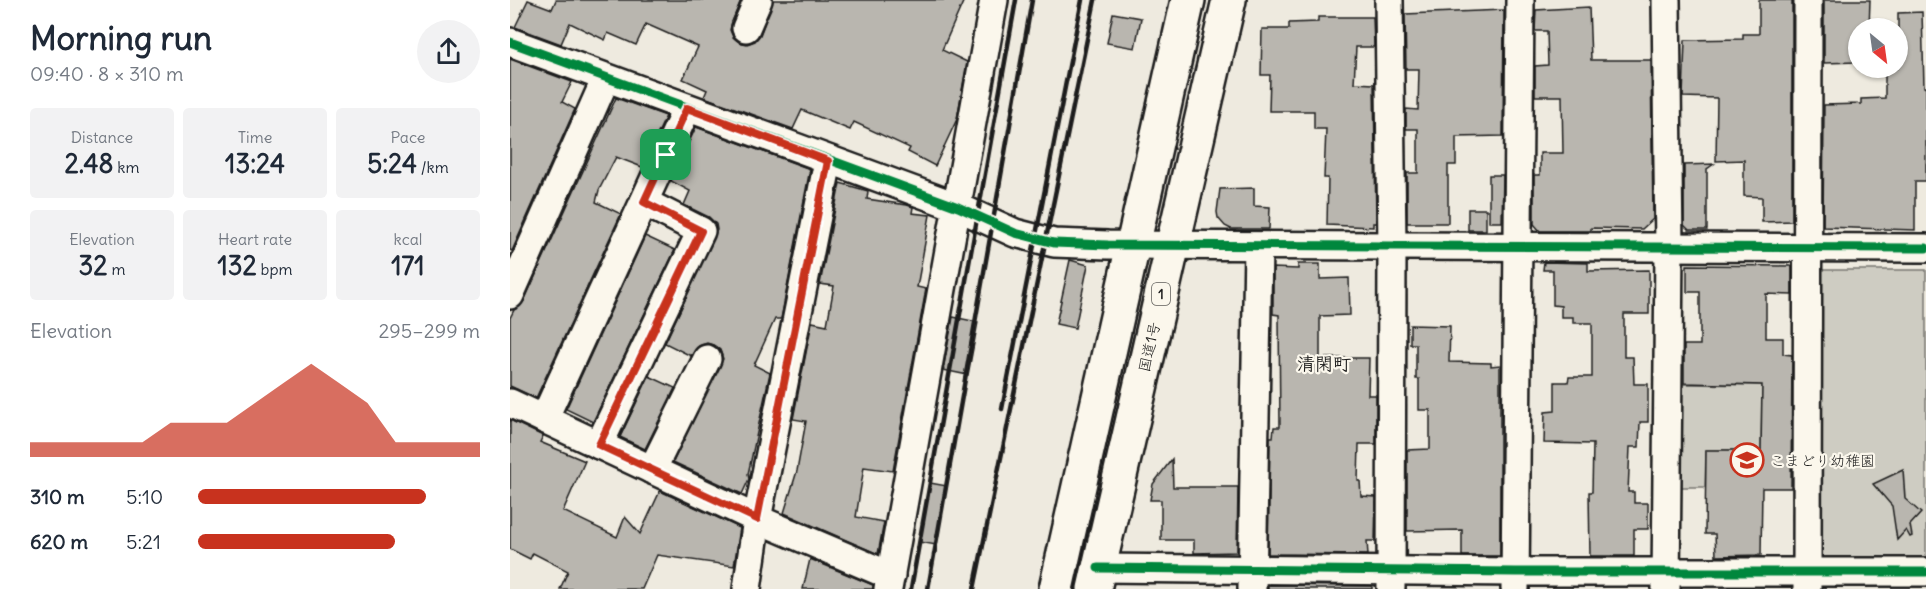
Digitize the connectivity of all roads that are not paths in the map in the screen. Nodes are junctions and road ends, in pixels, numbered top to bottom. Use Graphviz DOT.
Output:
graph roads {
  1 [pos="758,0"];
  2 [pos="994,0"];
  3 [pos="1188,0"];
  4 [pos="1229,0"];
  5 [pos="1389,0"];
  6 [pos="1520,0"];
  7 [pos="1666,0"];
  8 [pos="1808,0"];
  9 [pos="746,28"];
  10 [pos="510,42"];
  11 [pos="606,78"];
  12 [pos="687,108"];
  13 [pos="828,161"];
  14 [pos="644,202"];
  15 [pos="958,207"];
  16 [pos="1132,244"];
  17 [pos="1172,245"];
  18 [pos="1518,246"];
  19 [pos="1258,247"];
  20 [pos="1392,247"];
  21 [pos="1669,247"];
  22 [pos="1807,248"];
  23 [pos="1926,248"];
  24 [pos="510,295"];
  25 [pos="707,359"];
  26 [pos="510,403"];
  27 [pos="544,419"];
  28 [pos="599,445"];
  29 [pos="652,470"];
  30 [pos="757,519"];
  31 [pos="1926,572"];
  32 [pos="1096,579"];
  33 [pos="1252,579"];
  34 [pos="1391,580"];
  35 [pos="1666,580"];
  36 [pos="1807,580"];
  37 [pos="1516,581"];
  38 [pos="890,583"];
  39 [pos="747,589"];
  40 [pos="1056,589"];
  1 -- 9 [label="street"];
  2 -- 15 [label="street"];
  3 -- 16 [label="highway"];
  4 -- 17 [label="highway, 国道1号 / 1"];
  5 -- 20 [label="street"];
  6 -- 18 [label="street"];
  7 -- 21 [label="street"];
  8 -- 22 [label="street"];
  10 -- 11 [label="street"];
  11 -- 12 [label="street"];
  11 -- 24 [label="street"];
  12 -- 13 [label="street"];
  12 -- 14 [label="street"];
  13 -- 15 [label="street"];
  13 -- 30 [label="street"];
  14 -- 27 [label="street"];
  14 -- 28 [label="street"];
  15 -- 16 [label="street"];
  15 -- 38 [label="street"];
  16 -- 17 [label="street"];
  16 -- 40 [label="highway"];
  17 -- 19 [label="street"];
  17 -- 32 [label="highway, 国道1号 / 1"];
  18 -- 20 [label="street"];
  18 -- 21 [label="street"];
  18 -- 37 [label="street"];
  19 -- 20 [label="street"];
  19 -- 33 [label="street"];
  20 -- 34 [label="street"];
  21 -- 22 [label="street"];
  21 -- 35 [label="street"];
  22 -- 23 [label="street"];
  22 -- 36 [label="street"];
  25 -- 29 [label="street"];
  26 -- 27 [label="street"];
  27 -- 28 [label="street"];
  28 -- 29 [label="street"];
  29 -- 30 [label="street"];
  30 -- 38 [label="street"];
  30 -- 39 [label="street"];
  31 -- 36 [label="street"];
  32 -- 33 [label="street"];
  33 -- 34 [label="street"];
  34 -- 37 [label="street"];
  35 -- 36 [label="street"];
  35 -- 37 [label="street"];
}
